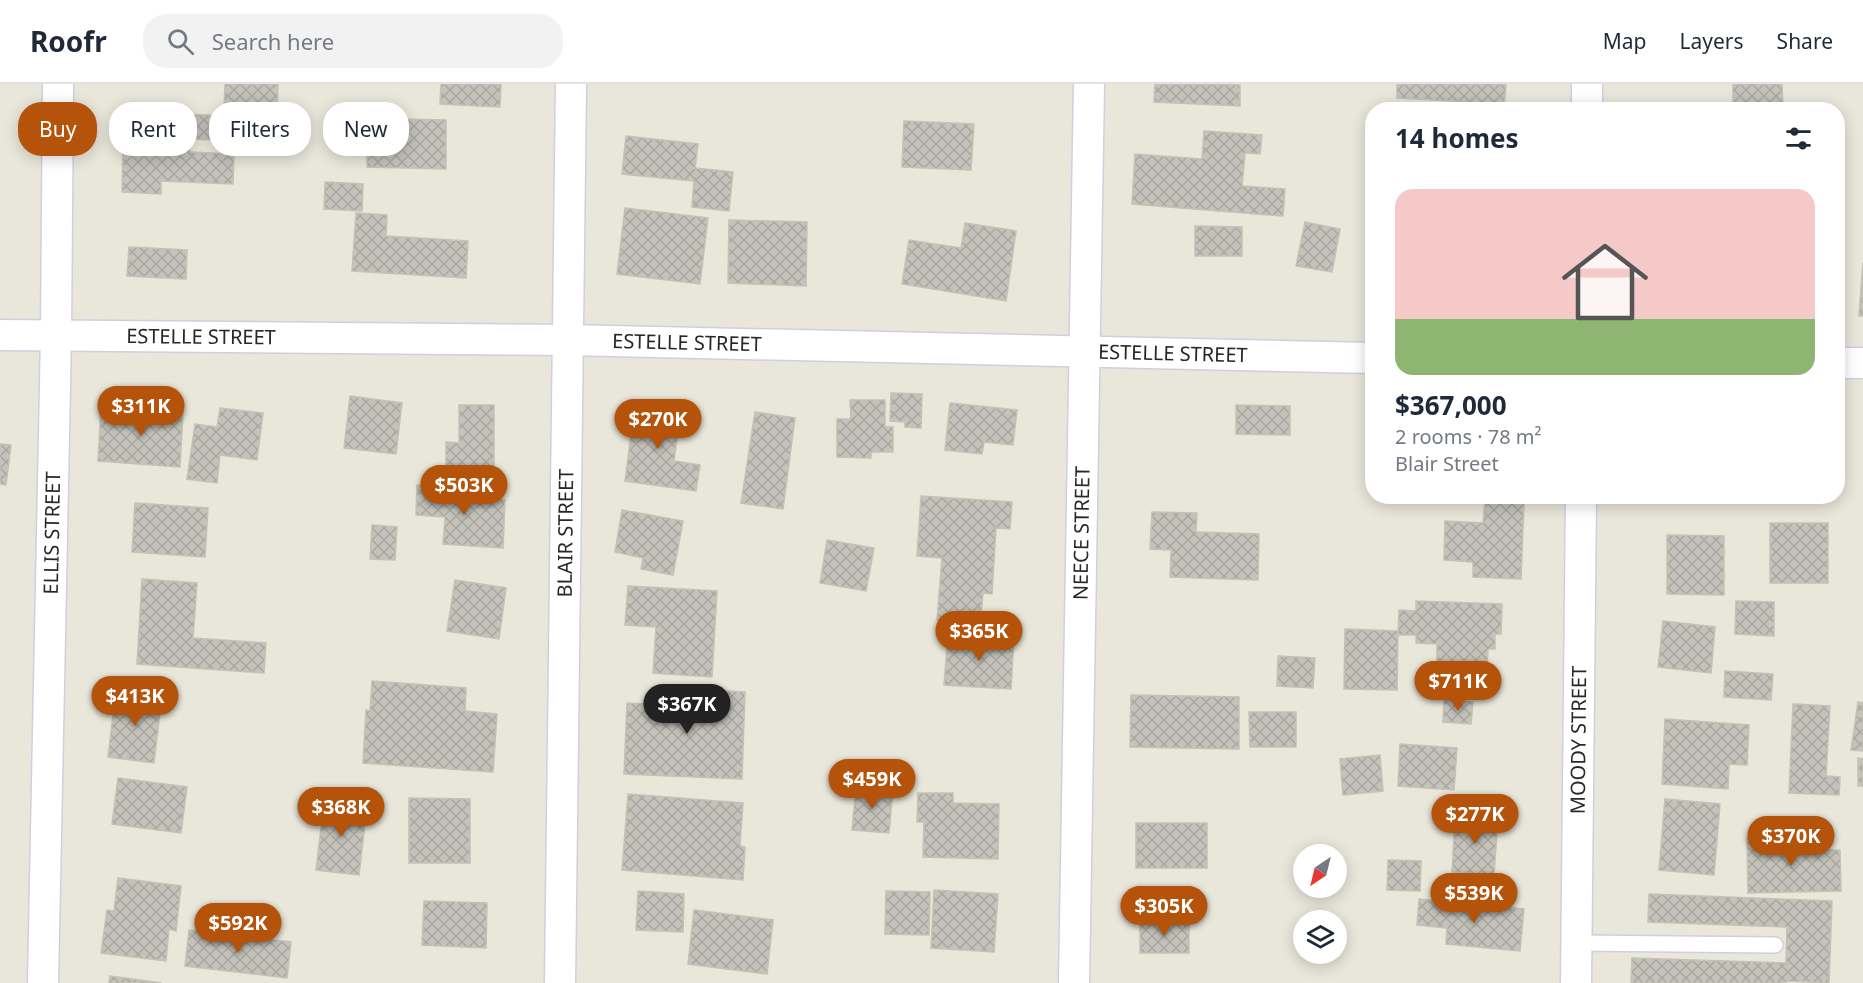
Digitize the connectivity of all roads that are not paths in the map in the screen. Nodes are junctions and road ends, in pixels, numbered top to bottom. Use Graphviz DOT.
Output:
graph roads {
  1 [pos="58,84"];
  2 [pos="571,84"];
  3 [pos="1089,84"];
  4 [pos="1587,84"];
  5 [pos="1587,102"];
  6 [pos="0,335"];
  7 [pos="56,335"];
  8 [pos="568,340"];
  9 [pos="1086,351"];
  10 [pos="1365,358"];
  11 [pos="1845,363"];
  12 [pos="1863,363"];
  13 [pos="1581,504"];
  14 [pos="1576,943"];
  15 [pos="1775,945"];
  16 [pos="43,983"];
  17 [pos="560,983"];
  18 [pos="1074,983"];
  19 [pos="1576,983"];
  1 -- 7 [label="street, ELLIS STREET"];
  2 -- 8 [label="street, BLAIR STREET"];
  3 -- 9 [label="street, NEECE STREET"];
  4 -- 5 [label="street"];
  6 -- 7 [label="street, ESTELLE STREET"];
  7 -- 8 [label="street, ESTELLE STREET"];
  7 -- 16 [label="street, ELLIS STREET"];
  8 -- 9 [label="street, ESTELLE STREET"];
  8 -- 17 [label="street, BLAIR STREET"];
  9 -- 10 [label="street, ESTELLE STREET"];
  9 -- 18 [label="street, NEECE STREET"];
  11 -- 12 [label="street"];
  13 -- 14 [label="street, MOODY STREET"];
  14 -- 15 [label="lane"];
  14 -- 19 [label="street, MOODY STREET"];
}
